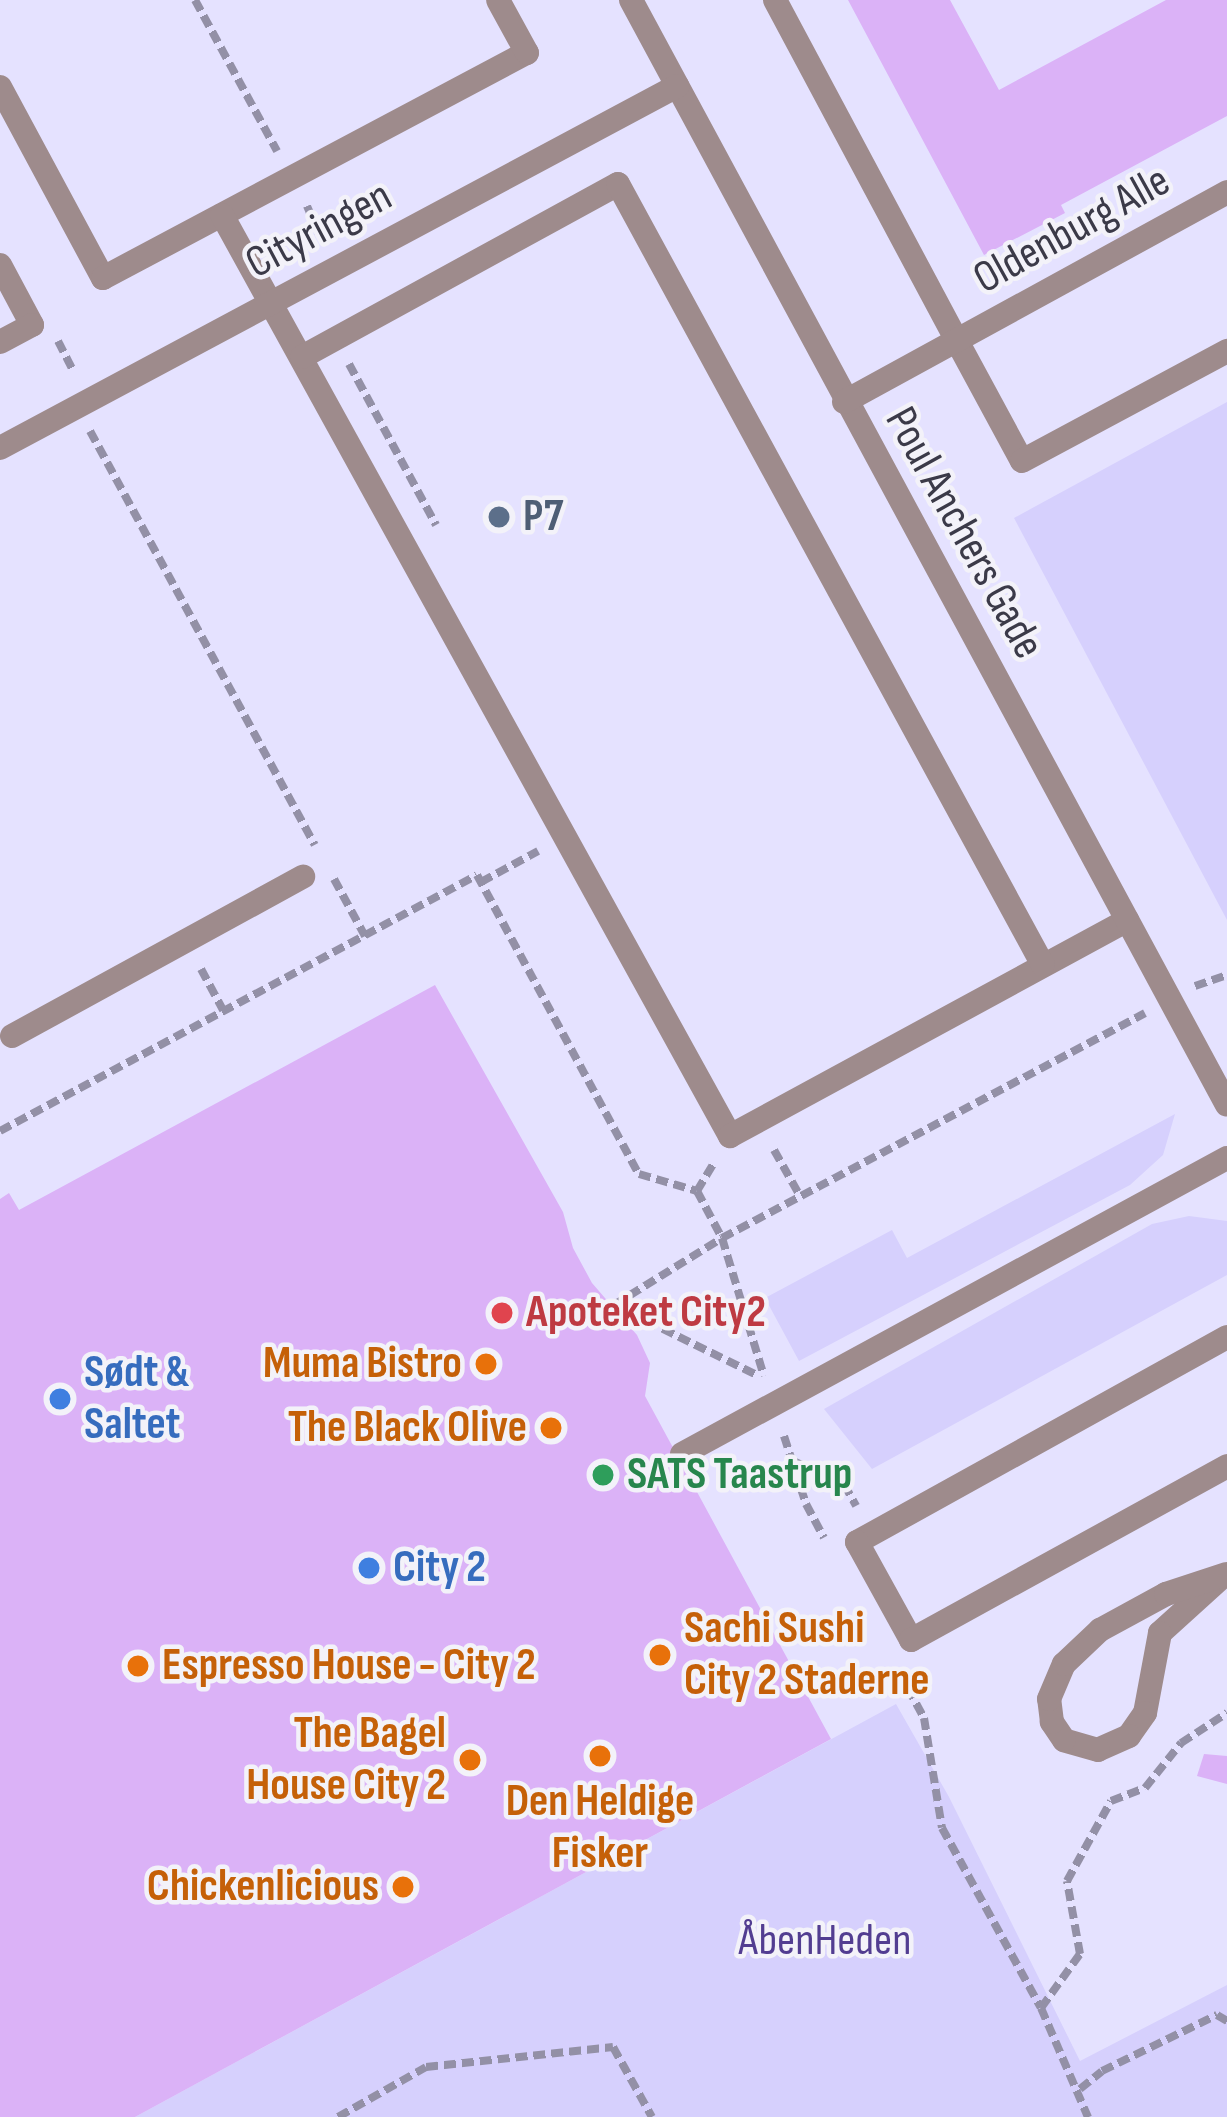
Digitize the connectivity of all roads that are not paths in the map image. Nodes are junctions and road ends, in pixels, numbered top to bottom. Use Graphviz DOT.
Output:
graph roads {
  1 [pos="499,0"];
  2 [pos="631,0"];
  3 [pos="775,0"];
  4 [pos="677,86"];
  5 [pos="0,87"];
  6 [pos="1227,192"];
  7 [pos="222,214"];
  8 [pos="0,266"];
  9 [pos="271,302"];
  10 [pos="957,340"];
  11 [pos="0,342"];
  12 [pos="1227,351"];
  13 [pos="302,357"];
  14 [pos="844,402"];
  15 [pos="0,448"];
  16 [pos="303,877"];
  17 [pos="1127,920"];
  18 [pos="1043,965"];
  19 [pos="12,1036"];
  20 [pos="1227,1105"];
  21 [pos="1227,1158"];
  22 [pos="1227,1337"];
  23 [pos="682,1454"];
  24 [pos="1227,1466"];
  25 [pos="1225,1575"];
  1 -- 7 [label="street"];
  2 -- 4 [label="street, Poul Anchers Gade"];
  3 -- 10 [label="street"];
  4 -- 9 [label="street, Cityringen"];
  4 -- 14 [label="street, Poul Anchers Gade"];
  5 -- 7 [label="street"];
  6 -- 10 [label="street, Oldenburg Alle"];
  7 -- 9 [label="street"];
  8 -- 11 [label="street"];
  9 -- 13 [label="street"];
  9 -- 15 [label="street, Cityringen"];
  10 -- 12 [label="street, Oldenburg Alle"];
  10 -- 14 [label="street, Oldenburg Alle"];
  13 -- 18 [label="street"];
  13 -- 18 [label="street"];
  14 -- 17 [label="street, Poul Anchers Gade"];
  16 -- 19 [label="street"];
  17 -- 18 [label="street"];
  17 -- 20 [label="street, Poul Anchers Gade"];
  21 -- 23 [label="street"];
  22 -- 24 [label="street"];
  25 -- 25 [label="street"];
}
